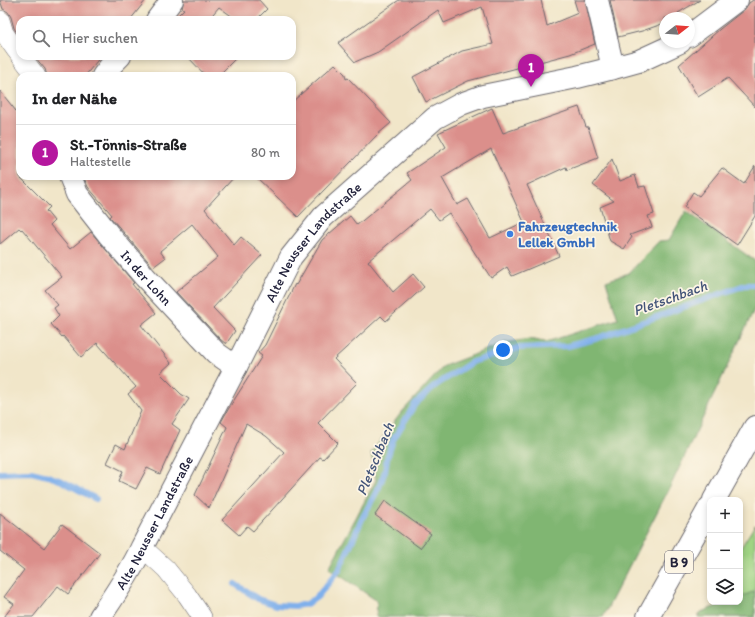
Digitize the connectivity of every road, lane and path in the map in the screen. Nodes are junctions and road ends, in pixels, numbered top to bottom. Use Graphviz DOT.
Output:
graph roads {
  1 [pos="172,0"];
  2 [pos="597,0"];
  3 [pos="737,0"];
  4 [pos="160,16"];
  5 [pos="0,20"];
  6 [pos="695,32"];
  7 [pos="667,48"];
  8 [pos="16,50"];
  9 [pos="24,60"];
  10 [pos="116,60"];
  11 [pos="613,68"];
  12 [pos="33,72"];
  13 [pos="106,72"];
  14 [pos="72,180"];
  15 [pos="236,367"];
  16 [pos="755,427"];
  17 [pos="716,497"];
  18 [pos="707,512"];
  19 [pos="142,547"];
  20 [pos="100,617"];
  21 [pos="202,617"];
  22 [pos="648,617"];
  1 -- 4 [label="main road"];
  2 -- 11 [label="main road"];
  3 -- 6 [label="main road"];
  5 -- 8 [label="street"];
  7 -- 11 [label="main road, Alte Neusser Landstraße"];
  9 -- 12 [label="street"];
  10 -- 13 [label="main road"];
  11 -- 15 [label="main road, Alte Neusser Landstraße"];
  14 -- 15 [label="main road, In der Lohn"];
  15 -- 19 [label="main road, Alte Neusser Landstraße"];
  16 -- 17 [label="main road"];
  18 -- 22 [label="main road, B 9"];
  19 -- 20 [label="main road, Alte Neusser Landstraße"];
  19 -- 21 [label="street"];
}
